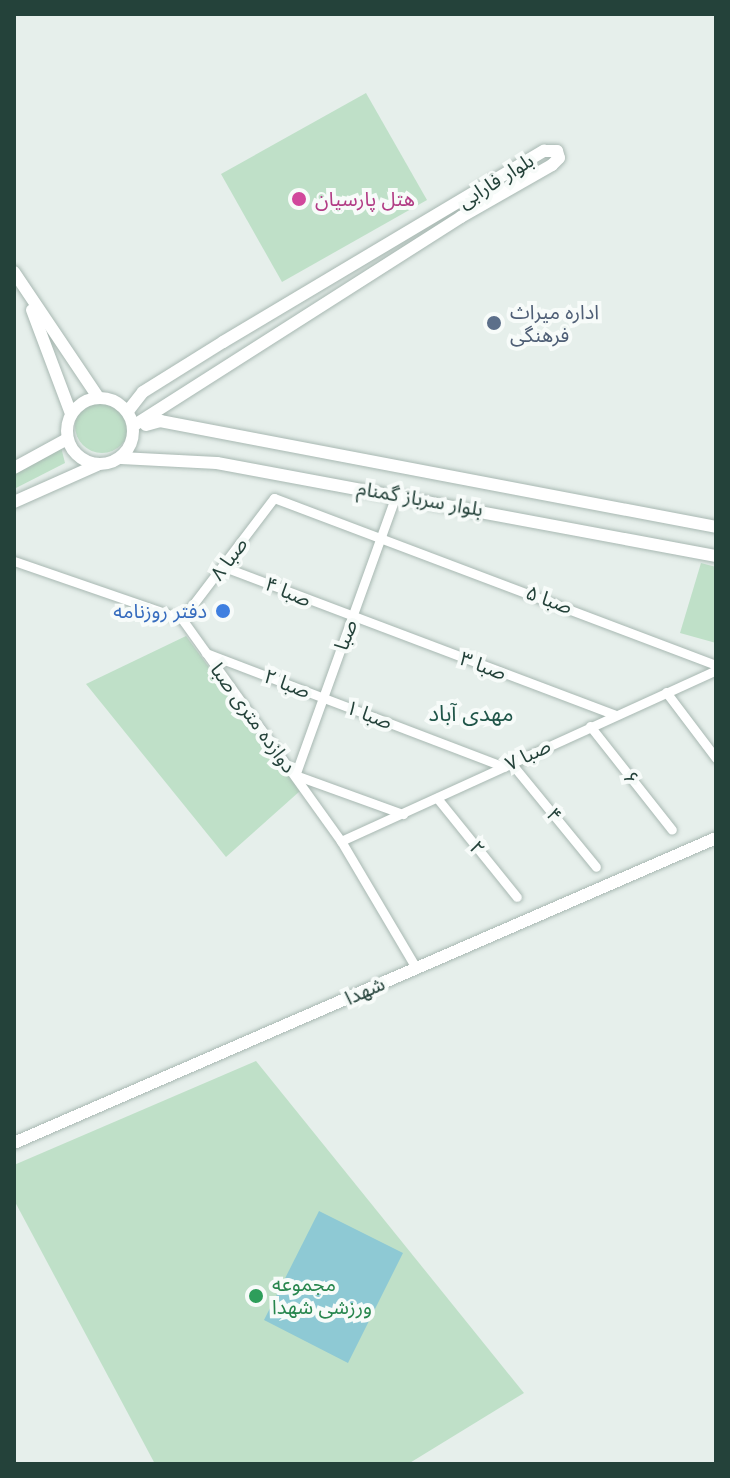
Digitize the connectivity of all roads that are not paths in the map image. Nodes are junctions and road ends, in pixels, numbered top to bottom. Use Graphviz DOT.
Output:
graph roads {
  1 [pos="460,211"];
  2 [pos="14,272"];
  3 [pos="22,285"];
  4 [pos="223,342"];
  5 [pos="235,361"];
  6 [pos="98,397"];
  7 [pos="128,411"];
  8 [pos="71,414"];
  9 [pos="134,427"];
  10 [pos="67,439"];
  11 [pos="121,458"];
  12 [pos="97,465"];
  13 [pos="14,468"];
  14 [pos="396,495"];
  15 [pos="274,498"];
  16 [pos="14,502"];
  17 [pos="716,527"];
  18 [pos="381,537"];
  19 [pos="716,556"];
  20 [pos="14,561"];
  21 [pos="224,567"];
  22 [pos="352,617"];
  23 [pos="182,619"];
  24 [pos="206,653"];
  25 [pos="716,668"];
  26 [pos="666,692"];
  27 [pos="323,698"];
  28 [pos="614,714"];
  29 [pos="590,726"];
  30 [pos="716,758"];
  31 [pos="508,765"];
  32 [pos="295,775"];
  33 [pos="437,798"];
  34 [pos="403,814"];
  35 [pos="672,830"];
  36 [pos="716,838"];
  37 [pos="341,841"];
  38 [pos="596,867"];
  39 [pos="517,897"];
  40 [pos="416,968"];
  41 [pos="14,1143"];
  1 -- 1 [label="main road, بلوار فارابی"];
  1 -- 4 [label="main road, بلوار فارابی"];
  1 -- 5 [label="main road, بلوار فارابی"];
  2 -- 3 [label="main road"];
  3 -- 6 [label="main road"];
  3 -- 8 [label="main road"];
  4 -- 5 [label="main road"];
  4 -- 7 [label="main road, بلوار فارابی"];
  5 -- 9 [label="main road, بلوار فارابی"];
  6 -- 7 [label="main road"];
  6 -- 8 [label="main road"];
  7 -- 9 [label="main road"];
  8 -- 10 [label="main road"];
  9 -- 11 [label="main road"];
  9 -- 17 [label="main road, بلوار سرباز گمنام"];
  10 -- 12 [label="main road"];
  10 -- 13 [label="main road"];
  11 -- 12 [label="main road"];
  11 -- 14 [label="main road, بلوار سرباز گمنام"];
  12 -- 16 [label="main road"];
  14 -- 18 [label="street, صبا"];
  14 -- 19 [label="main road, بلوار سرباز گمنام"];
  15 -- 18 [label="street, صبا ۵"];
  15 -- 21 [label="street, صبا ۸"];
  18 -- 22 [label="street, صبا"];
  18 -- 25 [label="street, صبا ۵"];
  20 -- 23 [label="street"];
  21 -- 22 [label="street, صبا ۴"];
  21 -- 23 [label="street, صبا ۸"];
  22 -- 27 [label="street, صبا"];
  22 -- 28 [label="street, صبا ۳"];
  23 -- 24 [label="street, دوازده متری صبا"];
  24 -- 27 [label="street, صبا ۲"];
  24 -- 32 [label="street, دوازده متری صبا"];
  25 -- 26 [label="street, صبا ۷"];
  26 -- 28 [label="street, صبا ۷"];
  26 -- 30 [label="street"];
  27 -- 31 [label="street, صبا ۱"];
  27 -- 32 [label="street, صبا"];
  28 -- 29 [label="street, صبا ۷"];
  29 -- 31 [label="street, صبا ۷"];
  29 -- 35 [label="street, ۶"];
  31 -- 33 [label="street, صبا ۷"];
  31 -- 38 [label="street, ۴"];
  32 -- 34 [label="street"];
  32 -- 37 [label="street, دوازده متری صبا"];
  33 -- 34 [label="street, صبا ۷"];
  33 -- 39 [label="street, ۲"];
  34 -- 37 [label="street, صبا ۷"];
  36 -- 40 [label="main road, شهدا"];
  37 -- 40 [label="street, دوازده متری صبا"];
  40 -- 41 [label="main road, شهدا"];
}
